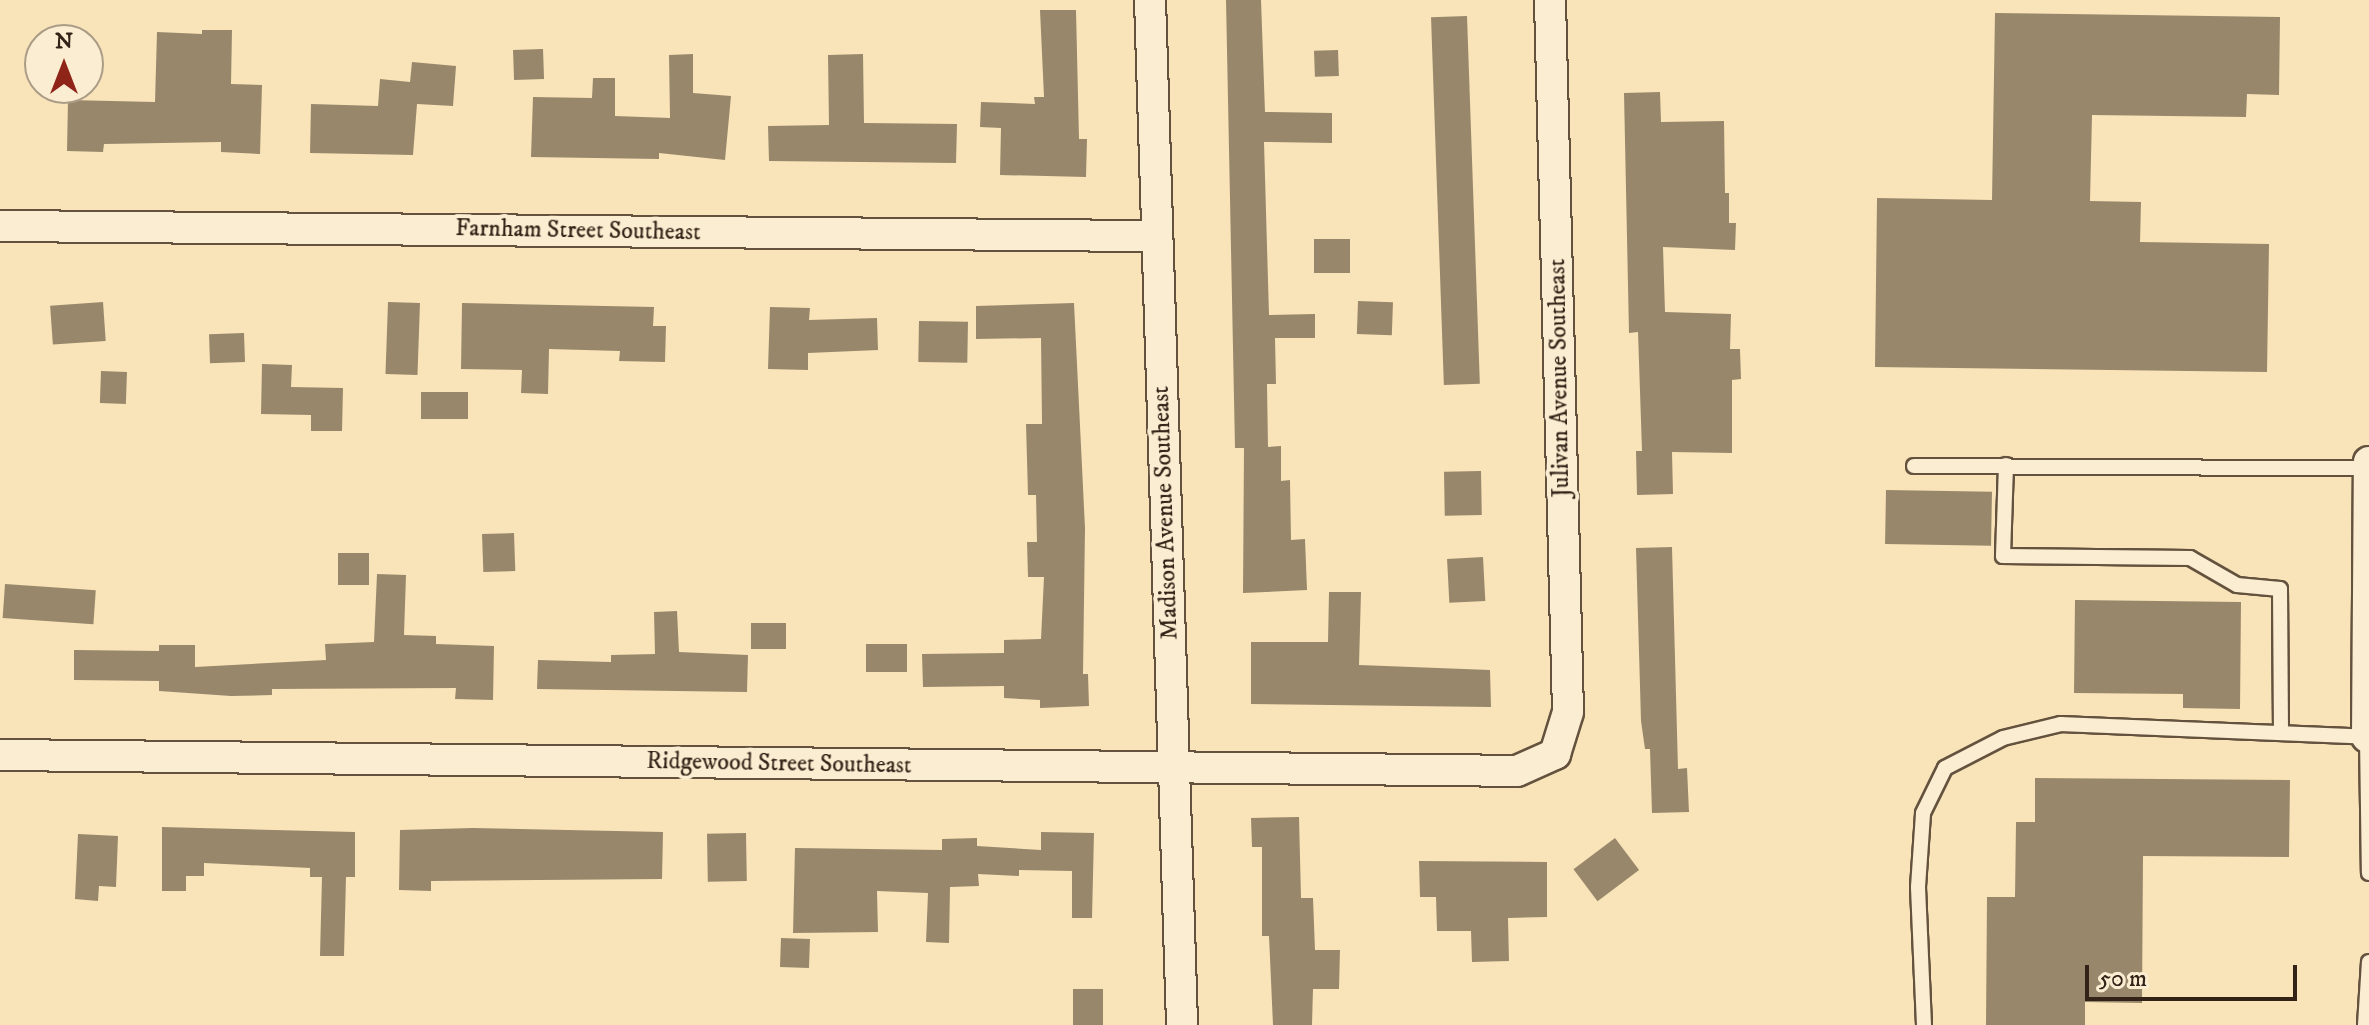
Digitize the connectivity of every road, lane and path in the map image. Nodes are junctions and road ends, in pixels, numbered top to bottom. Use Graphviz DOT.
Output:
graph roads {
  1 [pos="1150,0"];
  2 [pos="1550,0"];
  3 [pos="0,226"];
  4 [pos="1157,236"];
  5 [pos="2369,462"];
  6 [pos="2006,465"];
  7 [pos="1914,466"];
  8 [pos="2369,468"];
  9 [pos="2369,675"];
  10 [pos="2281,730"];
  11 [pos="2367,737"];
  12 [pos="1555,754"];
  13 [pos="0,755"];
  14 [pos="1175,769"];
  15 [pos="2368,772"];
  16 [pos="2369,845"];
  17 [pos="2369,873"];
  18 [pos="2369,962"];
  19 [pos="1182,1025"];
  20 [pos="1924,1025"];
  21 [pos="2365,1025"];
  1 -- 4 [label="street, Madison Avenue Southeast"];
  2 -- 12 [label="street, Julivan Avenue Southeast"];
  3 -- 4 [label="street, Farnham Street Southeast"];
  4 -- 14 [label="street, Madison Avenue Southeast"];
  5 -- 8 [label="street"];
  6 -- 7 [label="lane"];
  6 -- 8 [label="lane"];
  6 -- 10 [label="lane"];
  8 -- 9 [label="street"];
  9 -- 11 [label="street"];
  10 -- 11 [label="lane"];
  10 -- 20 [label="lane"];
  11 -- 15 [label="lane"];
  12 -- 14 [label="street, Ridgewood Street Southeast"];
  13 -- 14 [label="street, Ridgewood Street Southeast"];
  14 -- 19 [label="street, Madison Avenue Southeast"];
  15 -- 16 [label="lane"];
  16 -- 17 [label="lane"];
  18 -- 21 [label="lane"];
}
